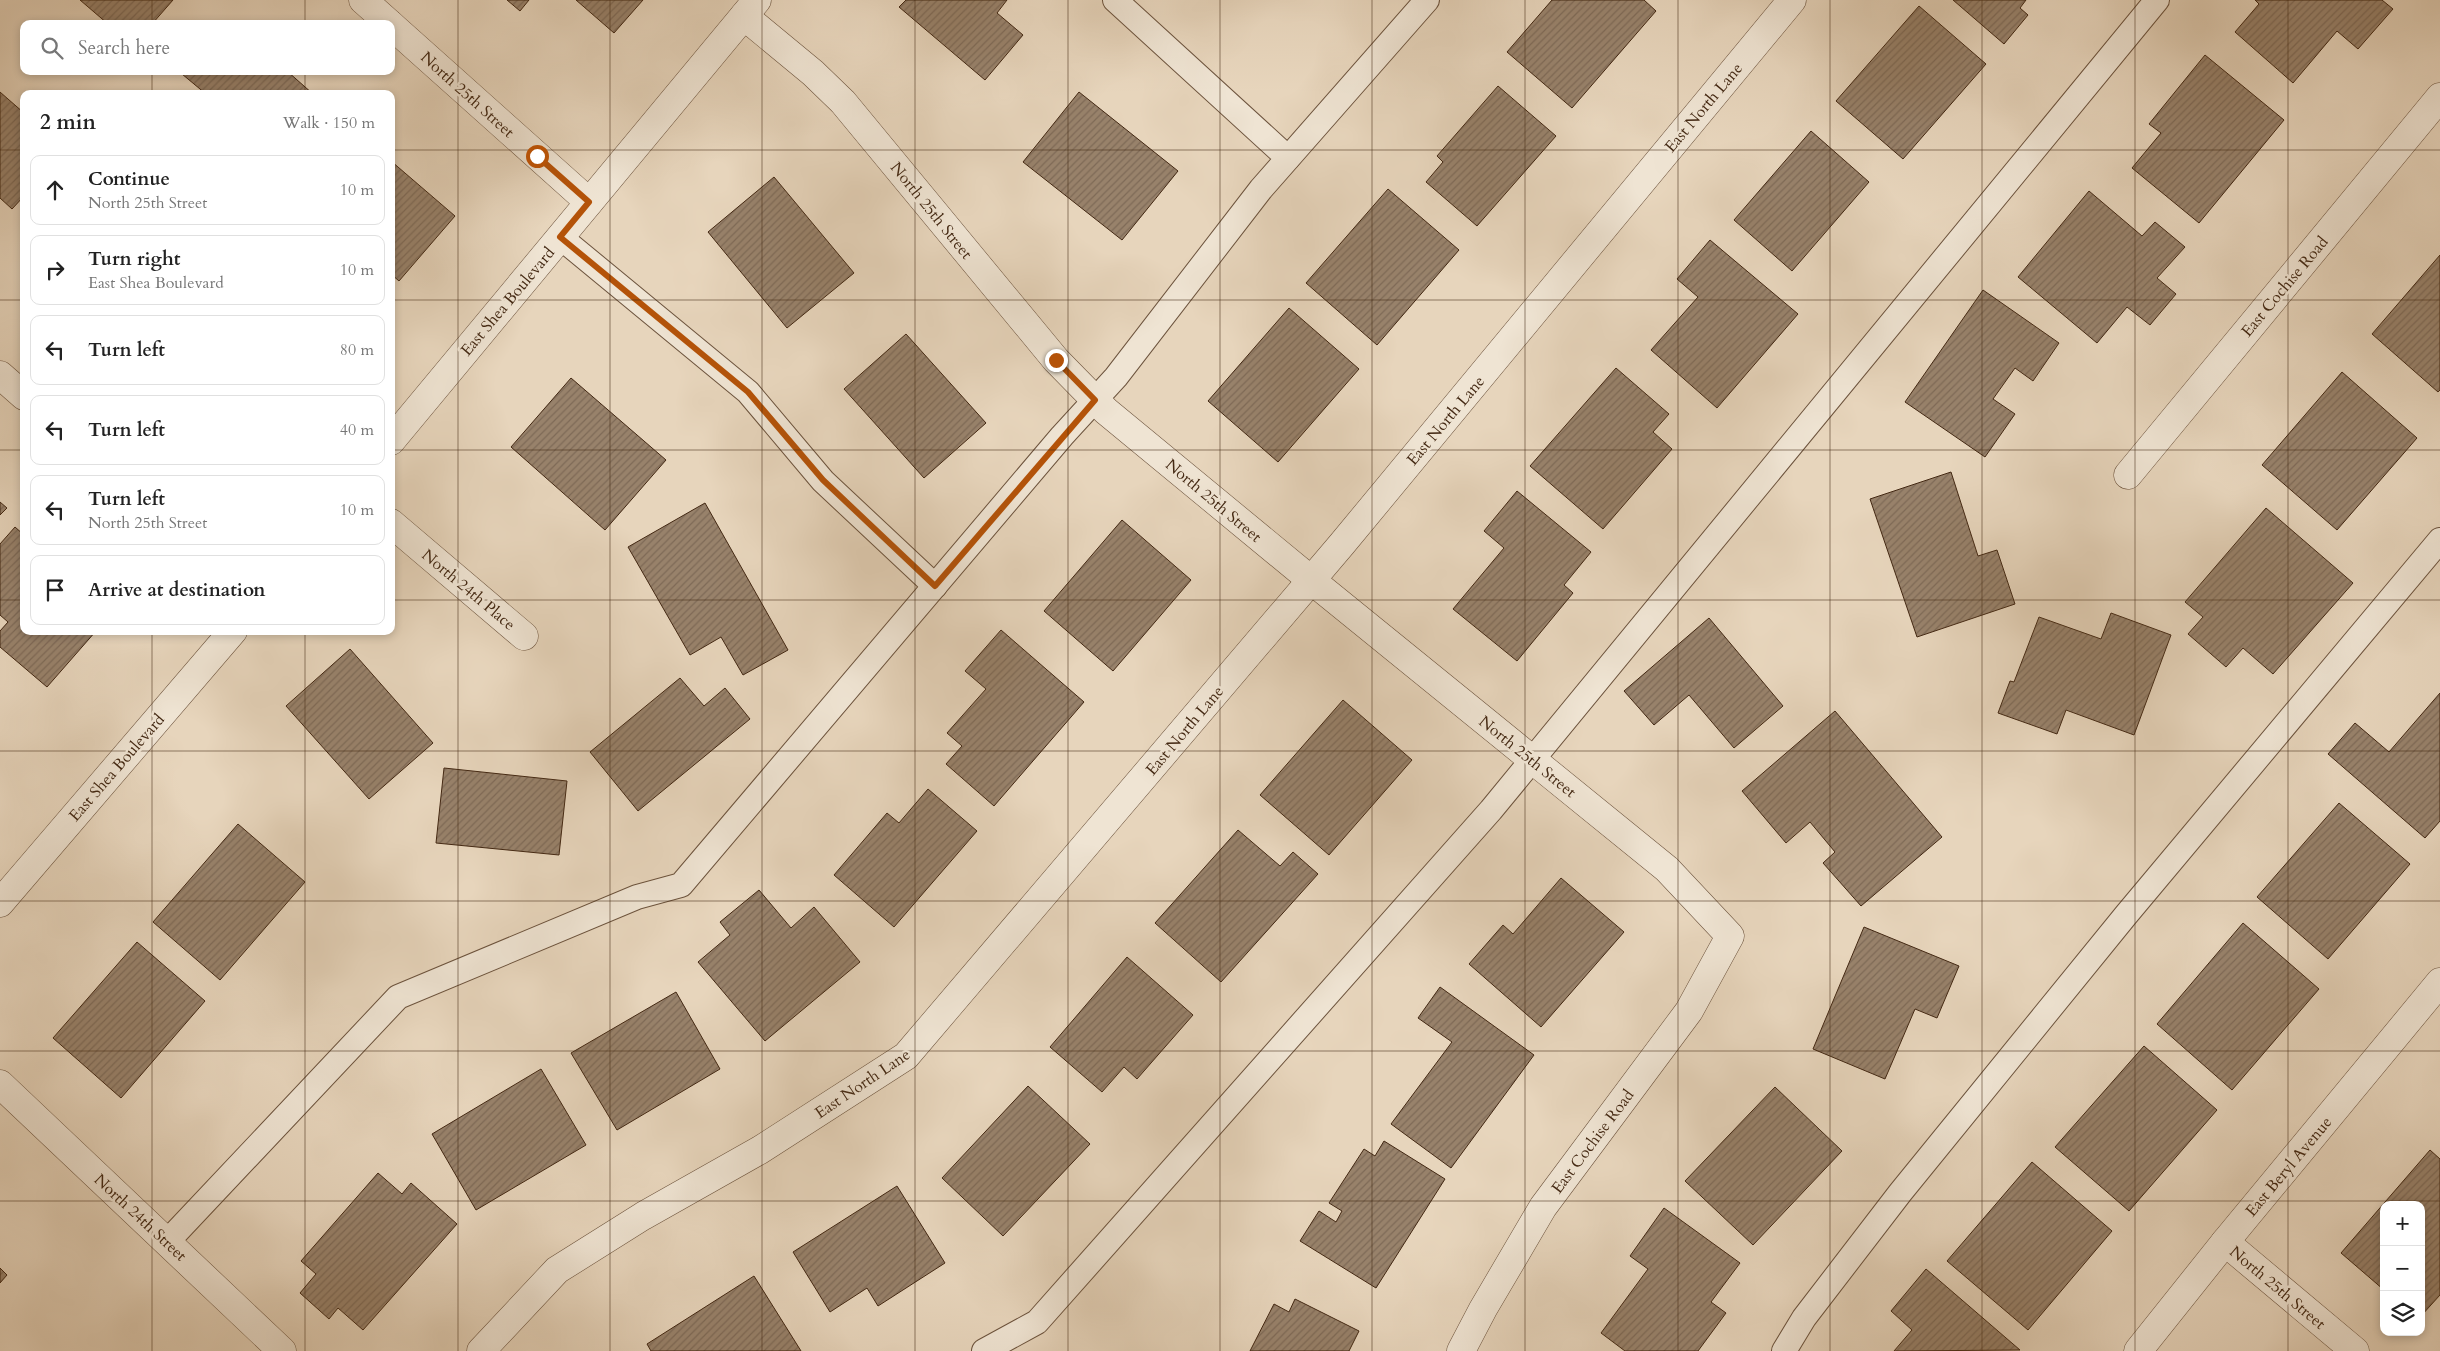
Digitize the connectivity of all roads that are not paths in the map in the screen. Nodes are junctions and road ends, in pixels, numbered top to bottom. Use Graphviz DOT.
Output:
graph roads {
  1 [pos="363,0"];
  2 [pos="1115,0"];
  3 [pos="1428,0"];
  4 [pos="1792,0"];
  5 [pos="2157,0"];
  6 [pos="751,8"];
  7 [pos="386,20"];
  8 [pos="395,28"];
  9 [pos="2440,97"];
  10 [pos="1288,158"];
  11 [pos="589,202"];
  12 [pos="560,237"];
  13 [pos="0,375"];
  14 [pos="20,392"];
  15 [pos="1095,400"];
  16 [pos="395,436"];
  17 [pos="2128,475"];
  18 [pos="395,526"];
  19 [pos="2440,540"];
  20 [pos="1311,580"];
  21 [pos="935,586"];
  22 [pos="230,635"];
  23 [pos="524,636"];
  24 [pos="1532,759"];
  25 [pos="0,903"];
  26 [pos="1730,936"];
  27 [pos="2440,982"];
  28 [pos="0,1084"];
  29 [pos="167,1242"];
  30 [pos="2225,1242"];
  31 [pos="282,1351"];
  32 [pos="481,1351"];
  33 [pos="984,1351"];
  34 [pos="1461,1351"];
  35 [pos="1784,1351"];
  36 [pos="2138,1351"];
  37 [pos="2355,1351"];
  1 -- 7 [label="street, North 25th Street"];
  2 -- 10 [label="lane"];
  3 -- 10 [label="lane"];
  4 -- 20 [label="street, East North Lane"];
  5 -- 24 [label="lane"];
  6 -- 11 [label="street, East Shea Boulevard"];
  6 -- 15 [label="street, North 25th Street"];
  8 -- 11 [label="street, North 25th Street"];
  9 -- 17 [label="street, East Cochise Road"];
  10 -- 15 [label="lane"];
  11 -- 12 [label="street, East Shea Boulevard"];
  12 -- 16 [label="street, East Shea Boulevard"];
  12 -- 21 [label="lane"];
  13 -- 14 [label="street"];
  15 -- 20 [label="street, North 25th Street"];
  15 -- 21 [label="lane"];
  18 -- 23 [label="street, North 24th Place"];
  19 -- 35 [label="lane"];
  20 -- 24 [label="street, North 25th Street"];
  20 -- 32 [label="street, East North Lane"];
  21 -- 29 [label="lane"];
  22 -- 25 [label="street, East Shea Boulevard"];
  24 -- 26 [label="street, North 25th Street"];
  24 -- 33 [label="lane"];
  26 -- 34 [label="street, East Cochise Road"];
  27 -- 30 [label="street, East Beryl Avenue"];
  28 -- 29 [label="street, North 24th Street"];
  29 -- 31 [label="street, North 24th Street"];
  30 -- 36 [label="street, East Beryl Avenue"];
  30 -- 37 [label="street, North 25th Street"];
}
